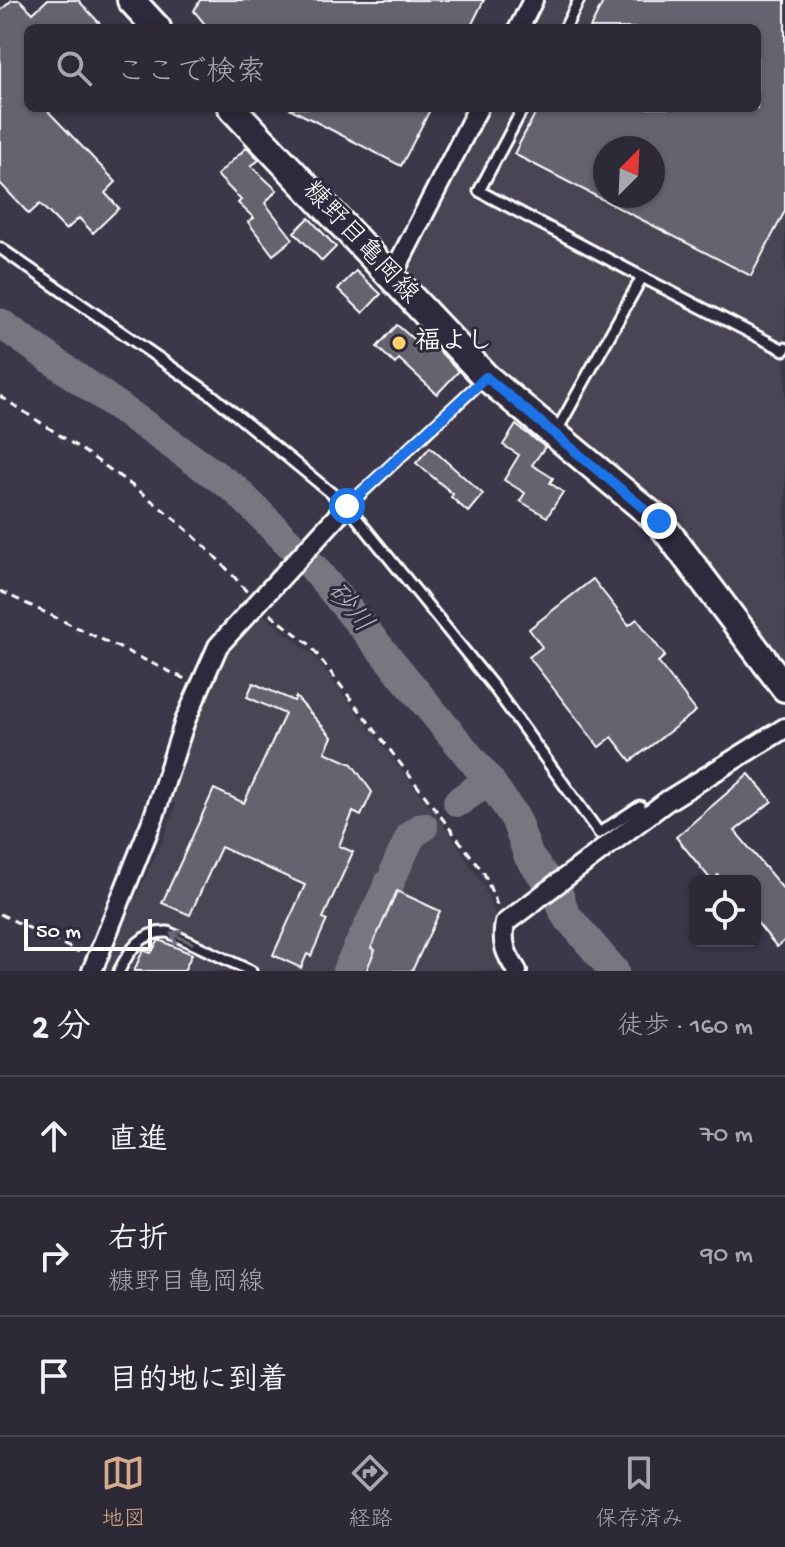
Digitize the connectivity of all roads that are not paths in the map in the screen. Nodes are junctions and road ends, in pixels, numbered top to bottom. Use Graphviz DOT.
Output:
graph roads {
  1 [pos="131,0"];
  2 [pos="533,0"];
  3 [pos="579,0"];
  4 [pos="153,24"];
  5 [pos="521,24"];
  6 [pos="567,24"];
  7 [pos="236,112"];
  8 [pos="476,112"];
  9 [pos="521,112"];
  10 [pos="0,248"];
  11 [pos="642,277"];
  12 [pos="391,278"];
  13 [pos="785,348"];
  14 [pos="486,377"];
  15 [pos="555,434"];
  16 [pos="344,509"];
  17 [pos="785,688"];
  18 [pos="785,728"];
  19 [pos="640,806"];
  20 [pos="94,966"];
  21 [pos="119,971"];
  22 [pos="251,971"];
  23 [pos="517,971"];
  1 -- 4 [label="main road"];
  2 -- 5 [label="street"];
  3 -- 6 [label="lane"];
  7 -- 12 [label="main road, 糠野目亀岡線"];
  8 -- 12 [label="street"];
  9 -- 11 [label="lane"];
  10 -- 16 [label="lane"];
  11 -- 13 [label="lane"];
  11 -- 15 [label="lane"];
  12 -- 14 [label="main road, 糠野目亀岡線"];
  14 -- 15 [label="main road, 糠野目亀岡線"];
  14 -- 16 [label="lane"];
  15 -- 17 [label="main road, 糠野目亀岡線"];
  16 -- 19 [label="lane"];
  16 -- 20 [label="street"];
  18 -- 23 [label="street"];
  22 -- 21 [label="lane, one-way"];
}
